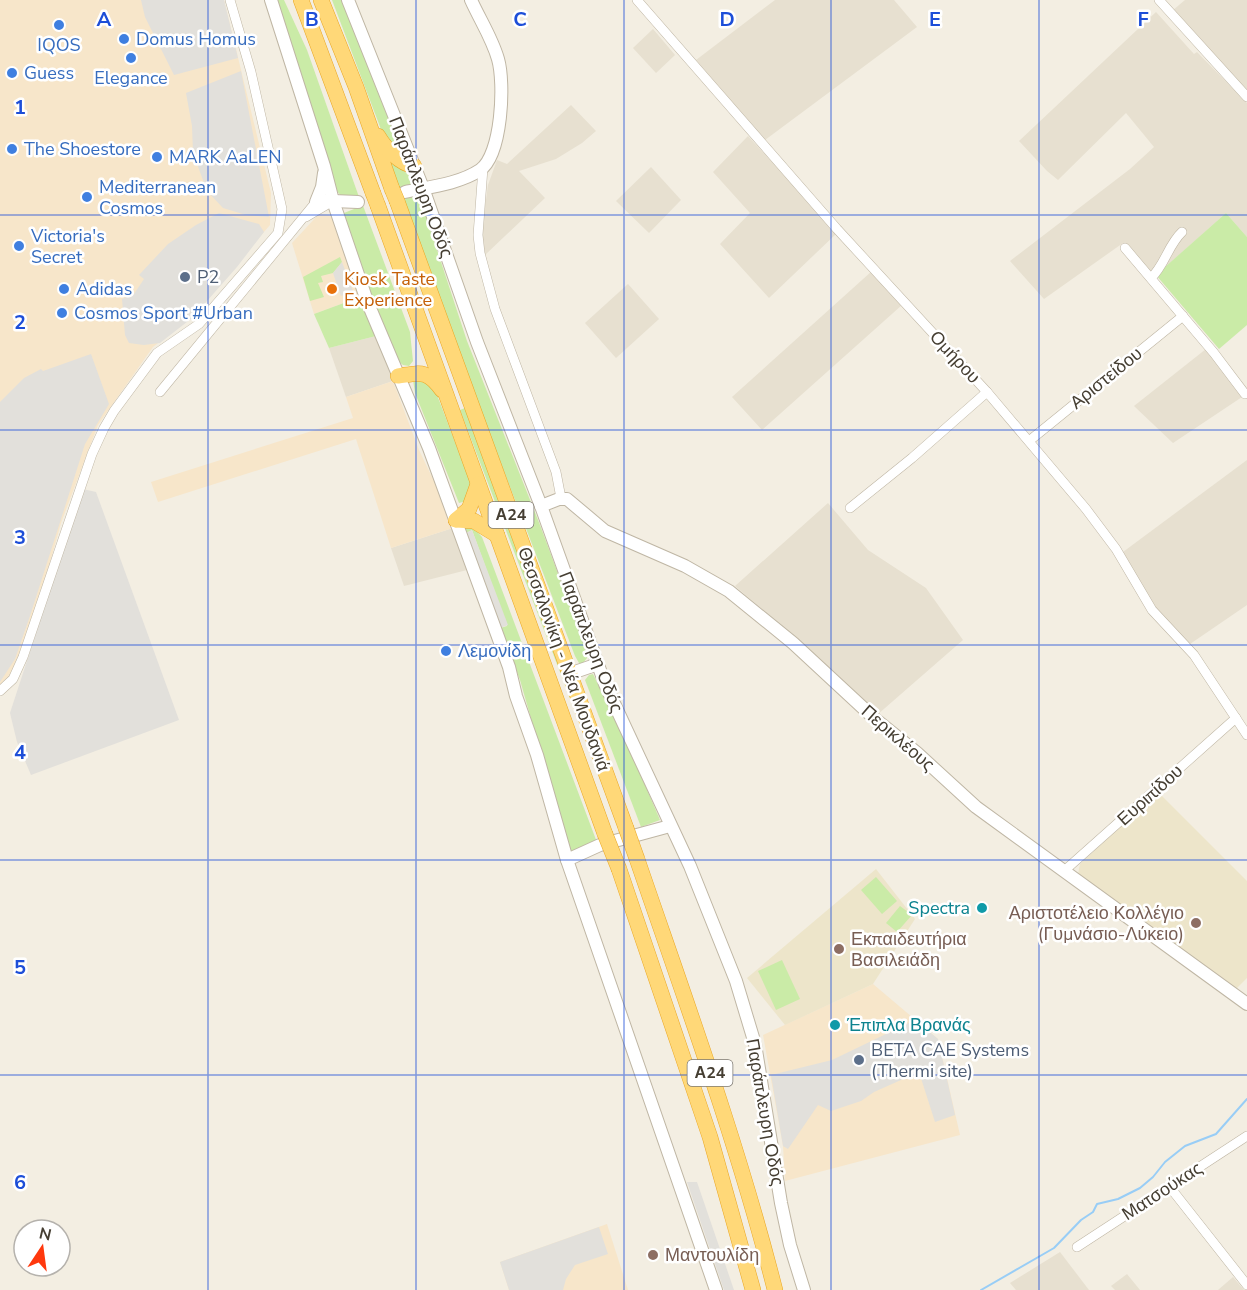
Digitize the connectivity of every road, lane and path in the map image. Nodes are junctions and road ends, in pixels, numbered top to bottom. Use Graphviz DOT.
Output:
graph roads {
  1 [pos="230,0"];
  2 [pos="271,0"];
  3 [pos="292,0"];
  4 [pos="301,0"];
  5 [pos="321,0"];
  6 [pos="348,0"];
  7 [pos="471,0"];
  8 [pos="636,0"];
  9 [pos="1159,0"];
  10 [pos="322,56"];
  11 [pos="356,87"];
  12 [pos="1247,96"];
  13 [pos="324,166"];
  14 [pos="414,166"];
  15 [pos="483,168"];
  16 [pos="423,188"];
  17 [pos="398,194"];
  18 [pos="315,201"];
  19 [pos="333,201"];
  20 [pos="358,202"];
  21 [pos="302,220"];
  22 [pos="1182,232"];
  23 [pos="1125,248"];
  24 [pos="1150,278"];
  25 [pos="1183,316"];
  26 [pos="425,336"];
  27 [pos="398,376"];
  28 [pos="160,392"];
  29 [pos="987,392"];
  30 [pos="1245,394"];
  31 [pos="454,413"];
  32 [pos="1029,441"];
  33 [pos="478,484"];
  34 [pos="561,498"];
  35 [pos="541,506"];
  36 [pos="850,508"];
  37 [pos="456,520"];
  38 [pos="497,535"];
  39 [pos="598,664"];
  40 [pos="569,674"];
  41 [pos="0,691"];
  42 [pos="1236,718"];
  43 [pos="1247,735"];
  44 [pos="670,826"];
  45 [pos="567,860"];
  46 [pos="1064,871"];
  47 [pos="1247,1004"];
  48 [pos="1247,1136"];
  49 [pos="1169,1186"];
  50 [pos="1077,1247"];
  51 [pos="1247,1285"];
  52 [pos="716,1290"];
  53 [pos="753,1290"];
  54 [pos="775,1290"];
  55 [pos="804,1290"];
  1 -- 41 [label="street"];
  2 -- 13 [label="street"];
  3 -- 10 [label="highway"];
  4 -- 10 [label="highway, Θεσσαλονίκη - Νέα Μουδανιά / Α24"];
  5 -- 11 [label="highway, Θεσσαλονίκη - Νέα Μουδανιά / Α24"];
  6 -- 14 [label="street, Παράπλευρη Οδός"];
  7 -- 15 [label="street"];
  8 -- 29 [label="street, Ομήρου"];
  9 -- 12 [label="street"];
  10 -- 26 [label="highway, Θεσσαλονίκη - Νέα Μουδανιά / Α24"];
  11 -- 14 [label="highway"];
  11 -- 17 [label="highway, Θεσσαλονίκη - Νέα Μουδανιά / Α24"];
  13 -- 18 [label="street"];
  13 -- 19 [label="street"];
  14 -- 16 [label="street, Παράπλευρη Οδός"];
  15 -- 16 [label="street"];
  15 -- 34 [label="street"];
  16 -- 17 [label="street"];
  16 -- 35 [label="street, Παράπλευρη Οδός"];
  17 -- 40 [label="highway, Θεσσαλονίκη - Νέα Μουδανιά / Α24"];
  18 -- 19 [label="street"];
  18 -- 21 [label="street"];
  19 -- 20 [label="street"];
  19 -- 21 [label="street"];
  19 -- 27 [label="street"];
  21 -- 28 [label="street"];
  22 -- 24 [label="street"];
  23 -- 24 [label="street"];
  24 -- 25 [label="street"];
  25 -- 30 [label="street"];
  25 -- 32 [label="street, Αριστείδου"];
  26 -- 27 [label="highway"];
  26 -- 31 [label="highway, Θεσσαλονίκη - Νέα Μουδανιά / Α24"];
  27 -- 31 [label="highway"];
  27 -- 37 [label="street"];
  29 -- 32 [label="street, Ομήρου"];
  29 -- 36 [label="street"];
  31 -- 33 [label="highway, Θεσσαλονίκη - Νέα Μουδανιά / Α24"];
  32 -- 42 [label="street, Ομήρου"];
  33 -- 37 [label="highway"];
  33 -- 38 [label="highway, Θεσσαλονίκη - Νέα Μουδανιά / Α24"];
  34 -- 35 [label="street"];
  34 -- 46 [label="street, Περικλέους"];
  35 -- 39 [label="street, Παράπλευρη Οδός"];
  37 -- 38 [label="highway"];
  37 -- 45 [label="street"];
  38 -- 53 [label="highway, Θεσσαλονίκη - Νέα Μουδανιά / Α24, bridge"];
  39 -- 40 [label="street"];
  39 -- 44 [label="street, Παράπλευρη Οδός"];
  40 -- 54 [label="highway, Θεσσαλονίκη - Νέα Μουδανιά / Α24, bridge"];
  42 -- 43 [label="street, Ομήρου"];
  42 -- 46 [label="street, Ευριπίδου"];
  44 -- 45 [label="street"];
  44 -- 55 [label="street, Παράπλευρη Οδός"];
  45 -- 52 [label="street"];
  46 -- 47 [label="street, Περικλέους"];
  48 -- 49 [label="street, Ματσούκας"];
  49 -- 50 [label="street, Ματσούκας"];
  49 -- 51 [label="street"];
}
